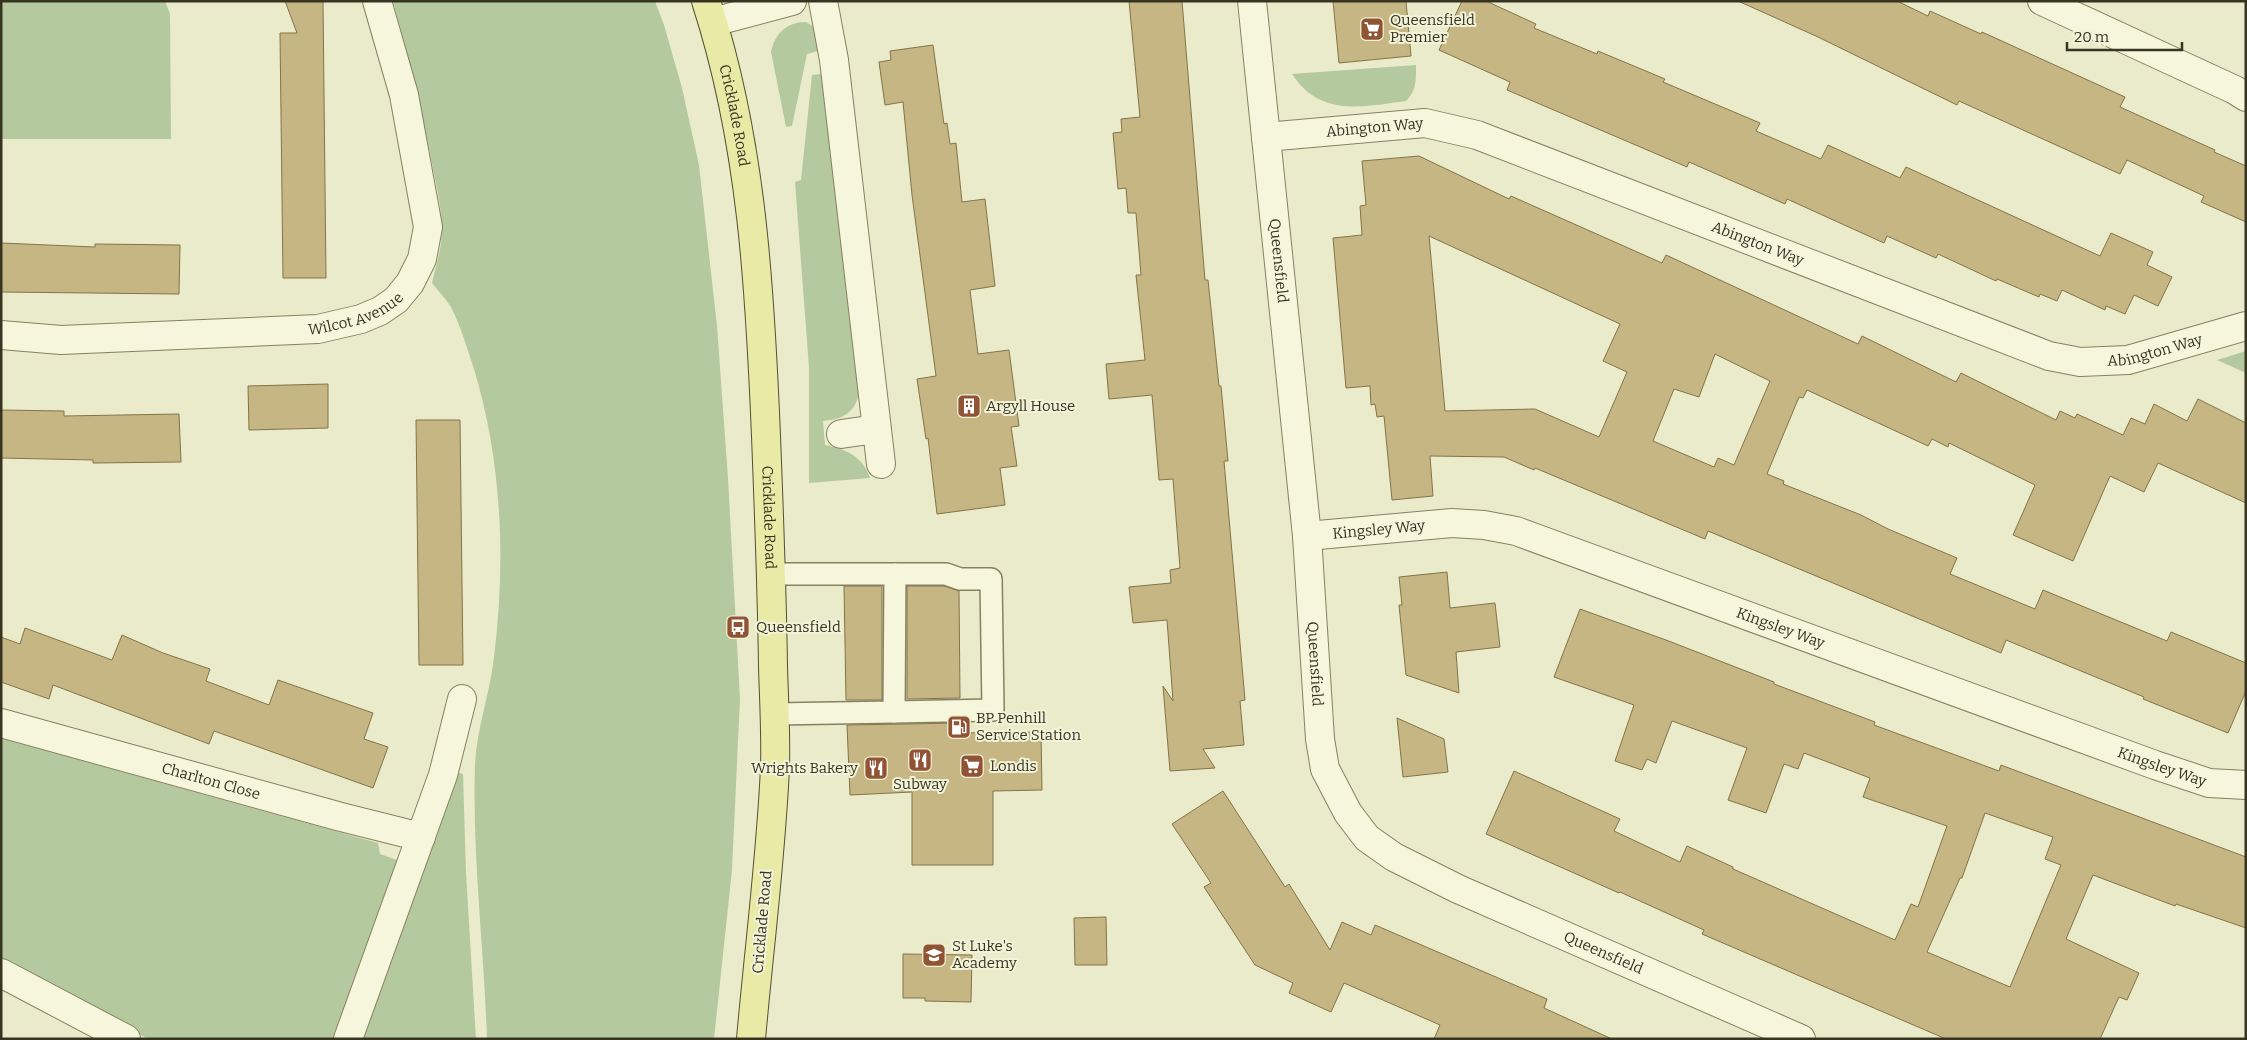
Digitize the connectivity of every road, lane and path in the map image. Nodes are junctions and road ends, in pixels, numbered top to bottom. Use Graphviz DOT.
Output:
graph roads {
  1 [pos="378,1"];
  2 [pos="792,1"];
  3 [pos="823,1"];
  4 [pos="1252,1"];
  5 [pos="2042,1"];
  6 [pos="710,12"];
  7 [pos="2246,97"];
  8 [pos="1266,136"];
  9 [pos="2246,326"];
  10 [pos="1,335"];
  11 [pos="876,429"];
  12 [pos="841,434"];
  13 [pos="881,464"];
  14 [pos="1307,536"];
  15 [pos="771,574"];
  16 [pos="895,574"];
  17 [pos="462,698"];
  18 [pos="894,712"];
  19 [pos="774,714"];
  20 [pos="1,723"];
  21 [pos="2246,785"];
  22 [pos="421,837"];
  23 [pos="1,972"];
  24 [pos="126,1039"];
  25 [pos="348,1039"];
  26 [pos="751,1039"];
  27 [pos="1801,1039"];
  1 -- 10 [label="street, Wilcot Avenue"];
  2 -- 6 [label="street"];
  3 -- 11 [label="street"];
  4 -- 8 [label="street, Queensfield"];
  5 -- 7 [label="street"];
  6 -- 15 [label="main road, Cricklade Road"];
  8 -- 9 [label="street, Abington Way"];
  8 -- 14 [label="street, Queensfield"];
  11 -- 12 [label="street"];
  11 -- 13 [label="street"];
  14 -- 21 [label="street, Kingsley Way"];
  14 -- 27 [label="street, Queensfield"];
  15 -- 16 [label="lane"];
  15 -- 19 [label="main road, Cricklade Road"];
  16 -- 18 [label="lane"];
  16 -- 18 [label="lane"];
  17 -- 22 [label="street"];
  18 -- 19 [label="lane"];
  19 -- 26 [label="main road, Cricklade Road"];
  20 -- 22 [label="street, Charlton Close"];
  22 -- 25 [label="street"];
  23 -- 24 [label="street"];
}
